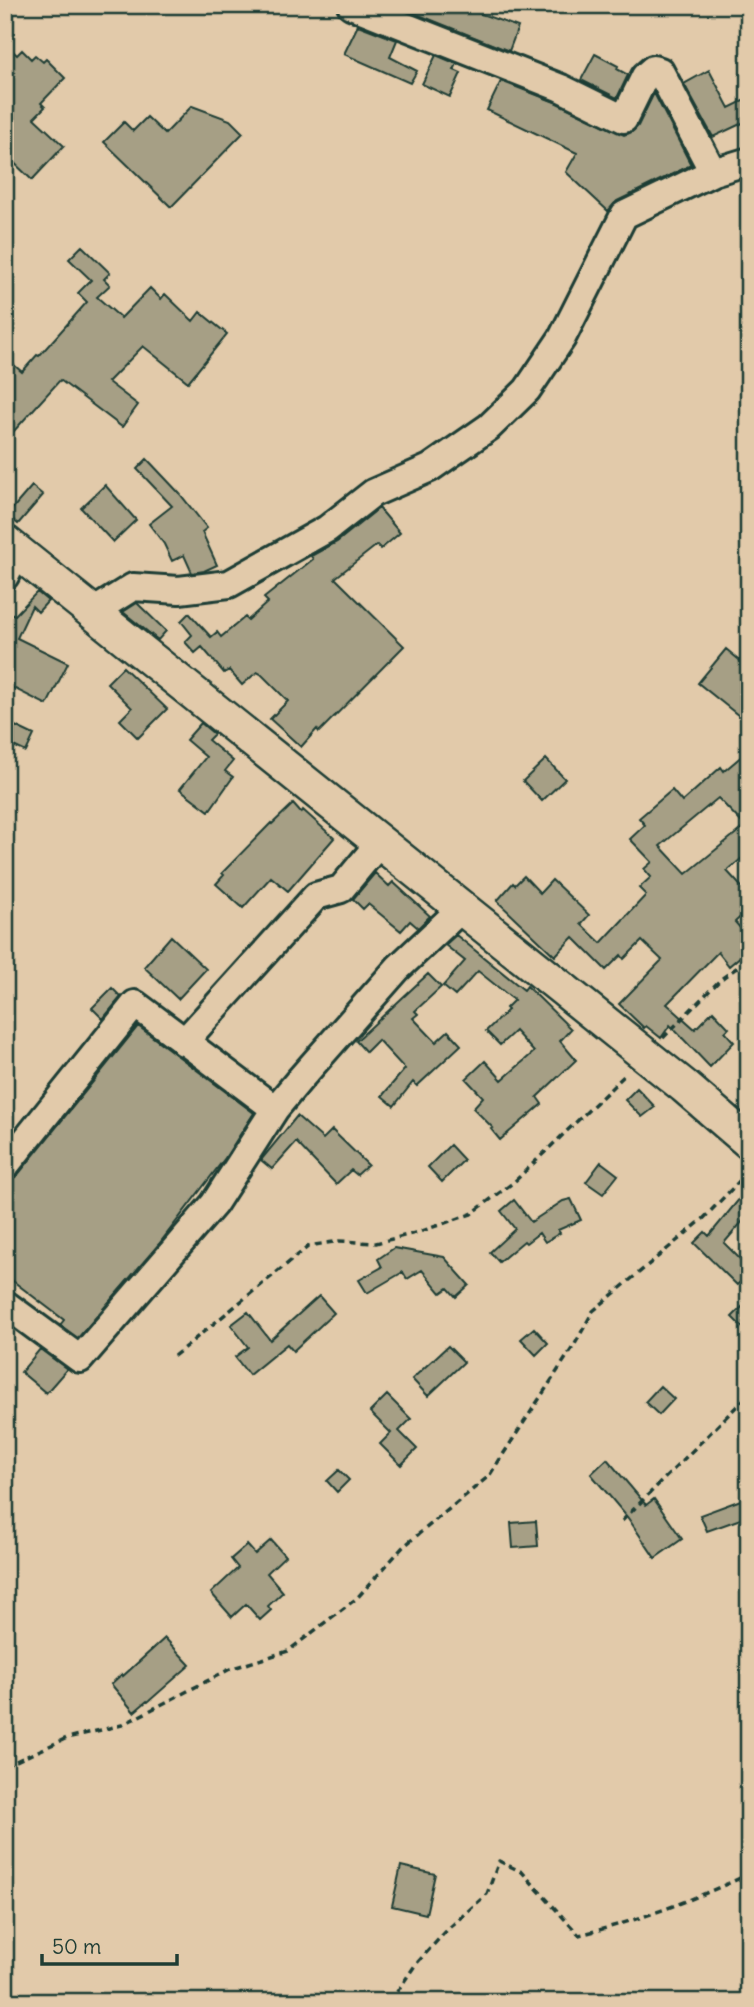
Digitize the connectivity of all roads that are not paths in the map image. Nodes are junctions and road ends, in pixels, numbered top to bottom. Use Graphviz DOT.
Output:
graph roads {
  1 [pos="351,5"];
  2 [pos="749,161"];
  3 [pos="713,172"];
  4 [pos="9,557"];
  5 [pos="93,612"];
  6 [pos="380,842"];
  7 [pos="462,908"];
  8 [pos="184,1042"];
  9 [pos="275,1109"];
  10 [pos="749,1142"];
  11 [pos="5,1166"];
  12 [pos="5,1304"];
  1 -- 3 [label="street"];
  2 -- 3 [label="street"];
  3 -- 5 [label="street"];
  4 -- 5 [label="main road"];
  5 -- 6 [label="main road"];
  6 -- 7 [label="main road"];
  6 -- 8 [label="street"];
  7 -- 9 [label="street"];
  7 -- 10 [label="main road"];
  8 -- 9 [label="street"];
  8 -- 11 [label="street"];
  9 -- 12 [label="street"];
}
